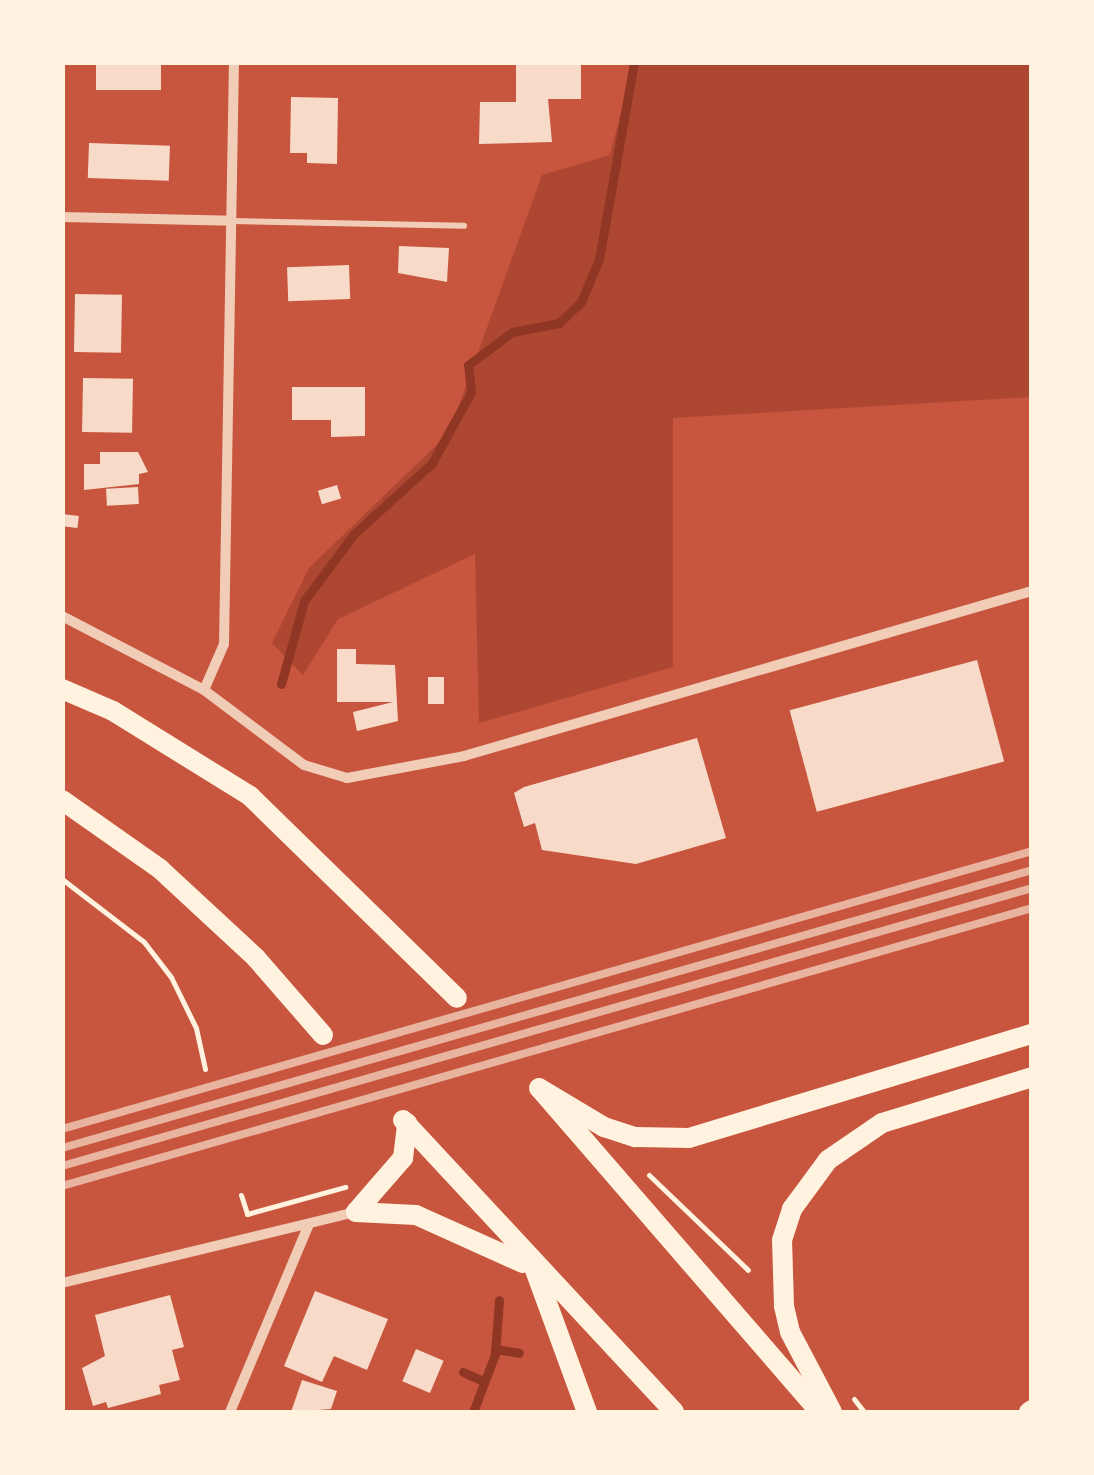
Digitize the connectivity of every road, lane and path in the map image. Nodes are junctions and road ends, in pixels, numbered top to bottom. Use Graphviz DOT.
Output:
graph roads {
  1 [pos="234,62"];
  2 [pos="62,216"];
  3 [pos="232,221"];
  4 [pos="464,226"];
  5 [pos="1032,591"];
  6 [pos="62,616"];
  7 [pos="62,690"];
  8 [pos="204,690"];
  9 [pos="62,800"];
  10 [pos="62,880"];
  11 [pos="456,998"];
  12 [pos="1032,1034"];
  13 [pos="323,1035"];
  14 [pos="205,1070"];
  15 [pos="1032,1077"];
  16 [pos="635,1136"];
  17 [pos="351,1185"];
  18 [pos="241,1196"];
  19 [pos="356,1212"];
  20 [pos="308,1226"];
  21 [pos="536,1270"];
  22 [pos="748,1270"];
  23 [pos="62,1283"];
  24 [pos="230,1412"];
  25 [pos="587,1412"];
  26 [pos="674,1412"];
  27 [pos="820,1412"];
  28 [pos="832,1412"];
  1 -- 3 [label="street"];
  2 -- 3 [label="street"];
  3 -- 4 [label="lane"];
  3 -- 8 [label="street"];
  5 -- 8 [label="street"];
  6 -- 8 [label="street"];
  7 -- 11 [label="main road"];
  9 -- 13 [label="main road"];
  10 -- 14 [label="path"];
  12 -- 16 [label="main road"];
  15 -- 28 [label="main road"];
  16 -- 22 [label="path"];
  16 -- 27 [label="main road"];
  17 -- 18 [label="path"];
  19 -- 20 [label="street"];
  19 -- 21 [label="main road"];
  19 -- 21 [label="main road"];
  20 -- 23 [label="street"];
  20 -- 24 [label="street"];
  21 -- 25 [label="main road"];
  21 -- 26 [label="main road"];
}
